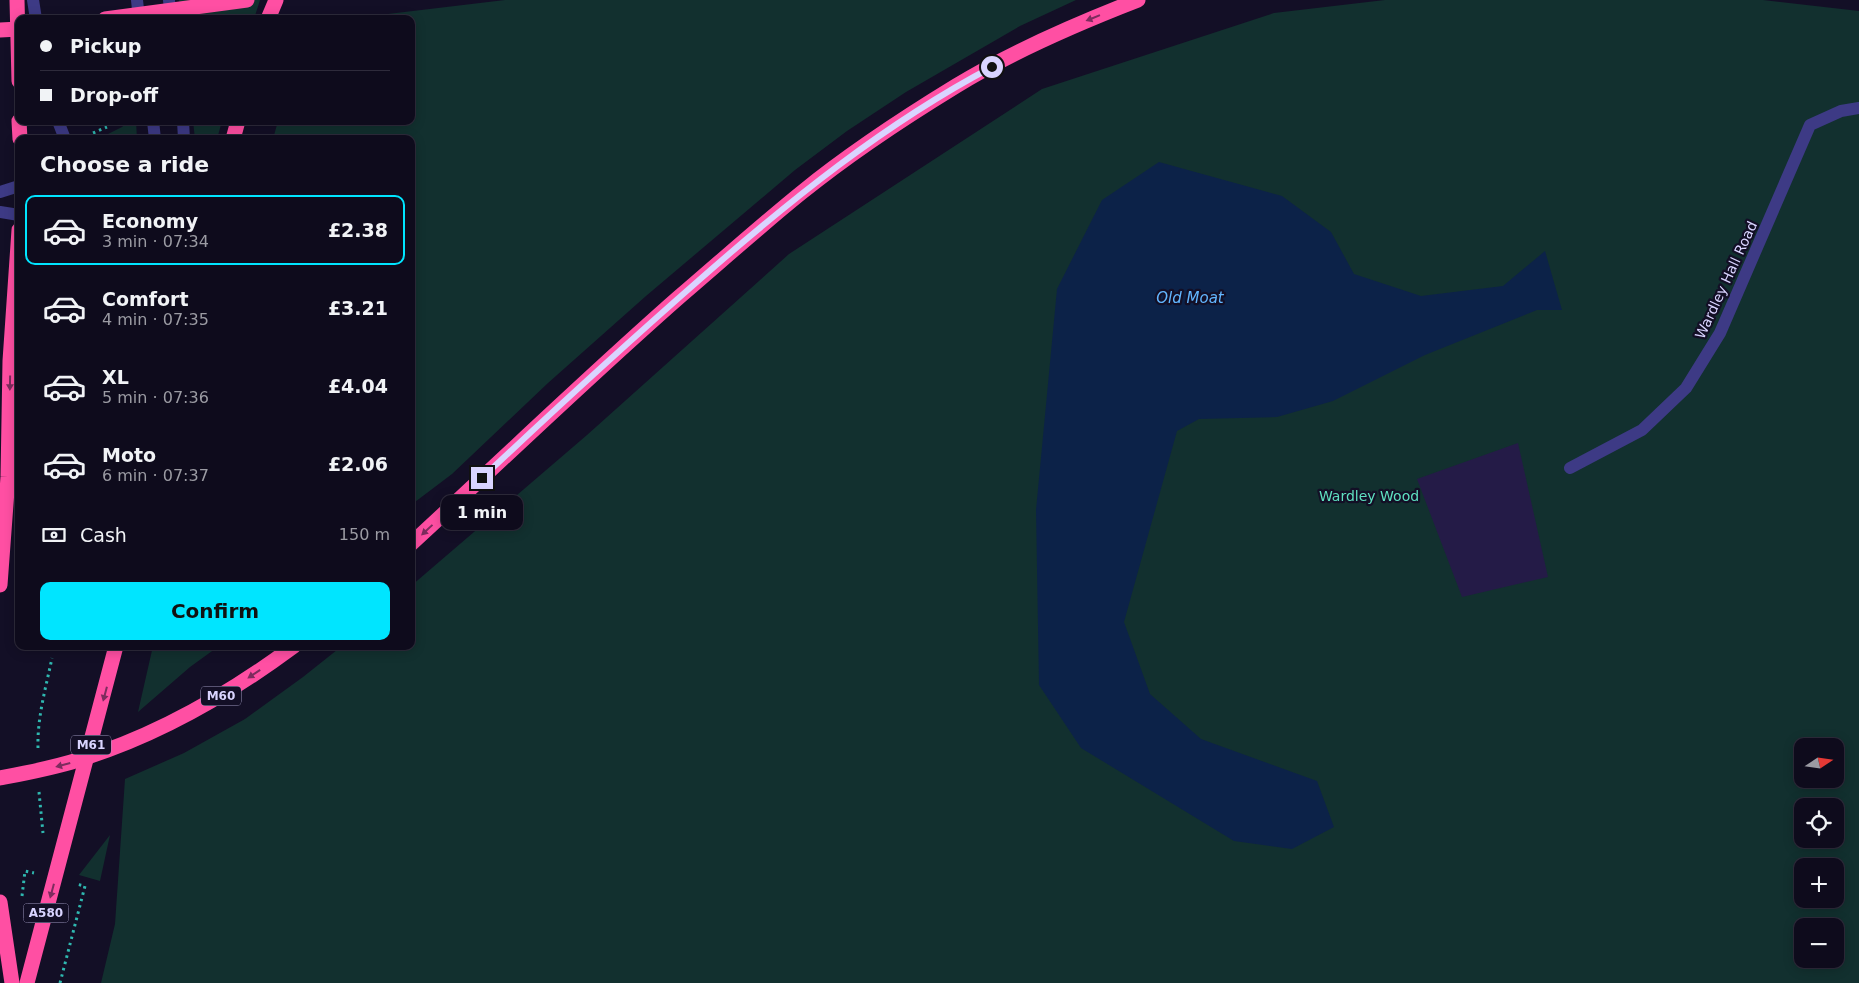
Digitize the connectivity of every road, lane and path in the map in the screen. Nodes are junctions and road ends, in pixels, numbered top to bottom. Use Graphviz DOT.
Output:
graph roads {
  1 [pos="17,0"];
  2 [pos="33,0"];
  3 [pos="137,0"];
  4 [pos="169,0"];
  5 [pos="247,0"];
  6 [pos="276,0"];
  7 [pos="1138,0"];
  8 [pos="17,15"];
  9 [pos="35,15"];
  10 [pos="134,15"];
  11 [pos="139,15"];
  12 [pos="171,15"];
  13 [pos="270,15"];
  14 [pos="15,29"];
  15 [pos="0,30"];
  16 [pos="1859,108"];
  17 [pos="107,127"];
  18 [pos="92,133"];
  19 [pos="15,187"];
  20 [pos="0,192"];
  21 [pos="0,212"];
  22 [pos="15,214"];
  23 [pos="15,288"];
  24 [pos="15,345"];
  25 [pos="10,361"];
  26 [pos="1570,468"];
  27 [pos="415,540"];
  28 [pos="0,585"];
  29 [pos="115,650"];
  30 [pos="288,650"];
  31 [pos="0,778"];
  32 [pos="64,844"];
  33 [pos="85,886"];
  34 [pos="0,902"];
  35 [pos="12,983"];
  36 [pos="27,983"];
  37 [pos="60,983"];
  1 -- 8 [label="highway"];
  2 -- 9 [label="lane"];
  3 -- 11 [label="lane"];
  4 -- 12 [label="lane"];
  5 -- 10 [label="highway"];
  6 -- 13 [label="highway"];
  7 -- 27 [label="highway, one-way"];
  14 -- 15 [label="highway"];
  16 -- 26 [label="lane, Wardley Hall Road"];
  17 -- 18 [label="path"];
  19 -- 20 [label="lane"];
  21 -- 22 [label="lane"];
  23 -- 25 [label="highway"];
  24 -- 25 [label="lane"];
  25 -- 28 [label="highway, one-way"];
  29 -- 32 [label="highway, M61, one-way"];
  30 -- 31 [label="highway, M60, one-way"];
  32 -- 36 [label="highway, A580, one-way"];
  33 -- 37 [label="path"];
  34 -- 35 [label="highway"];
}
